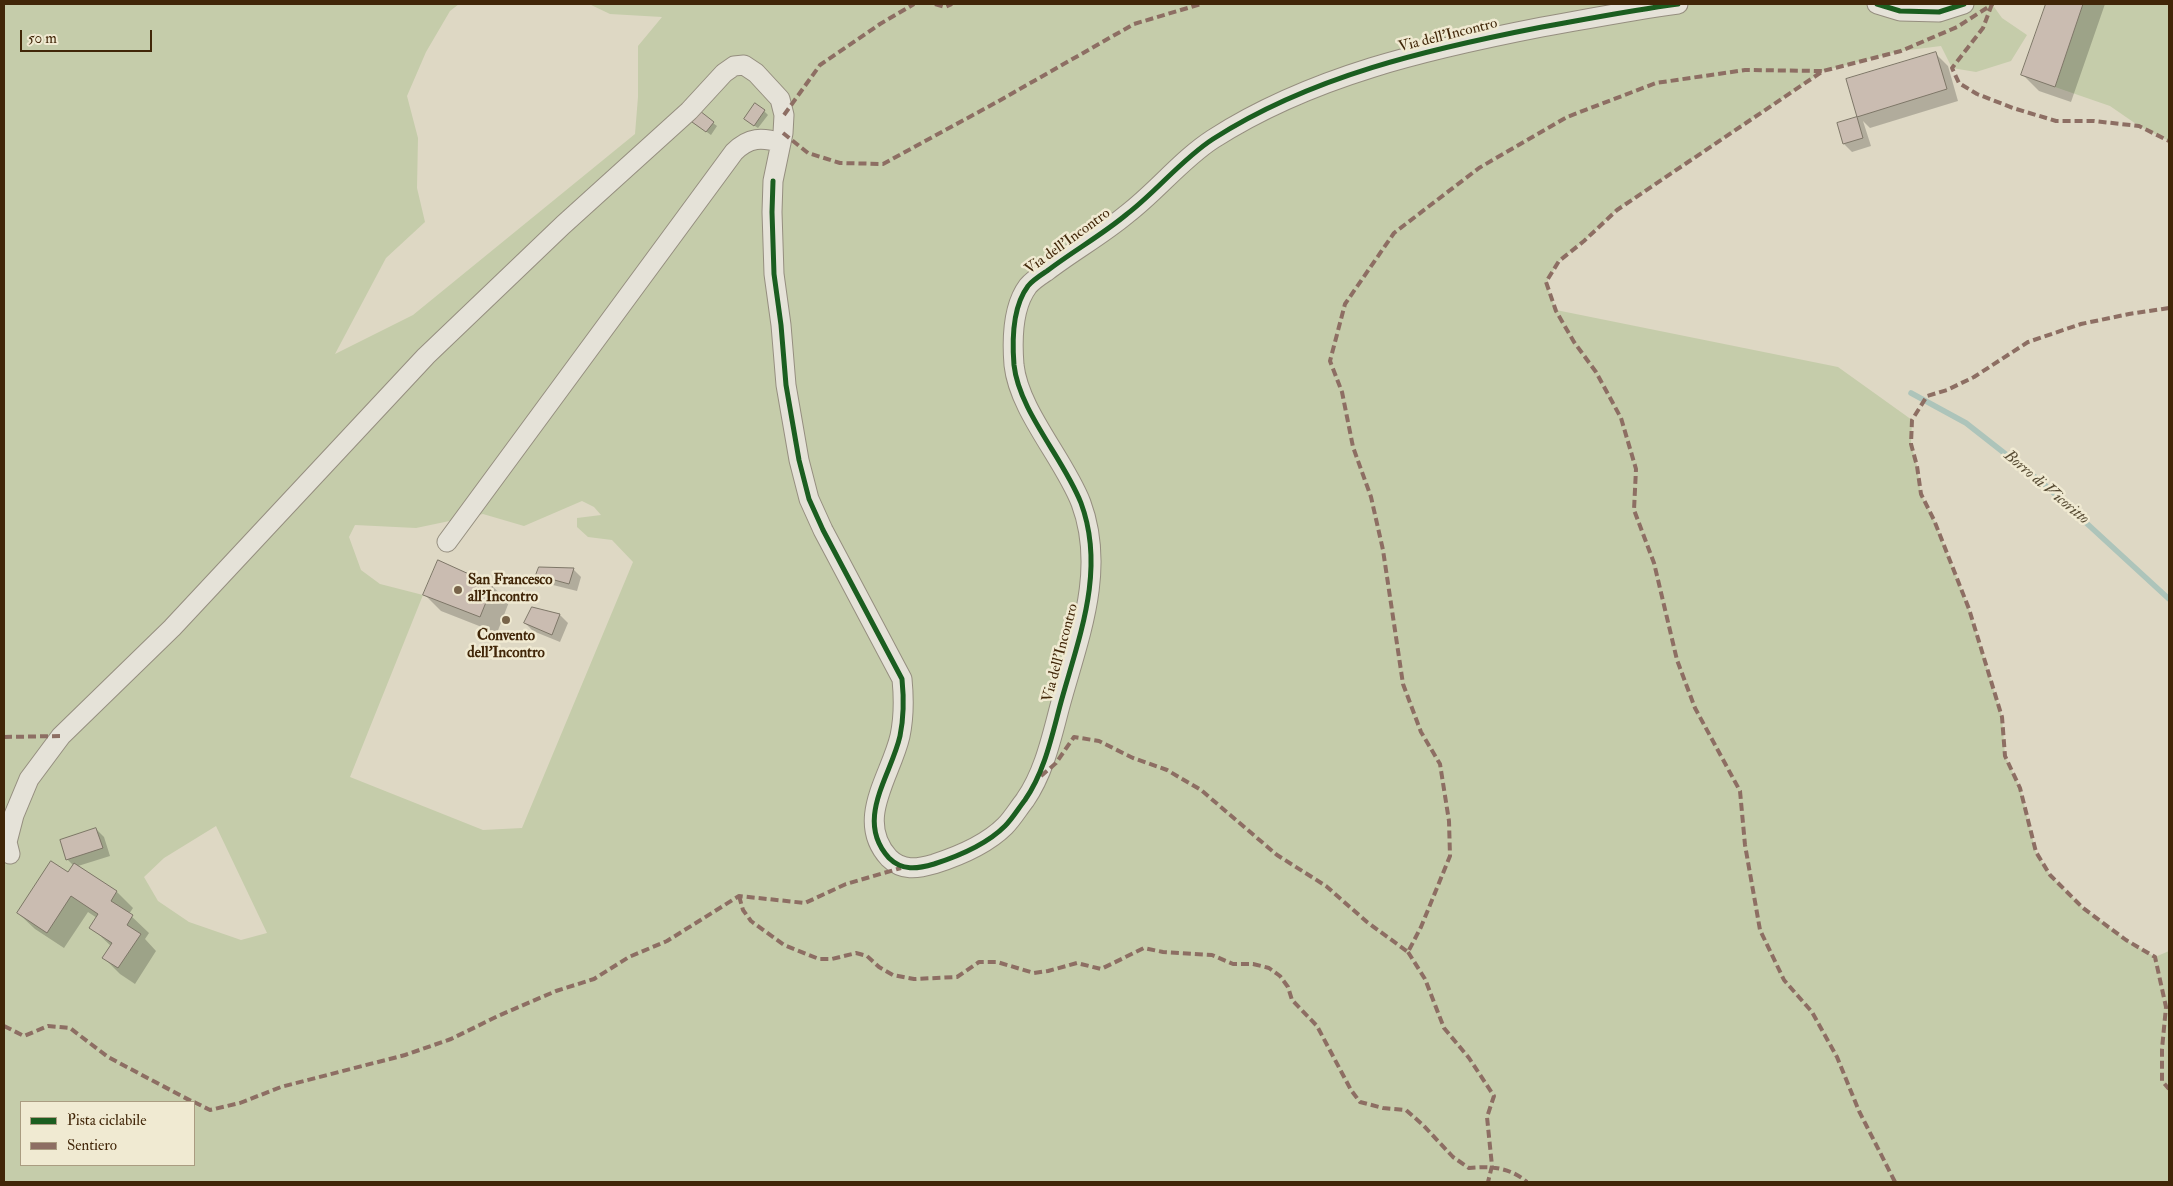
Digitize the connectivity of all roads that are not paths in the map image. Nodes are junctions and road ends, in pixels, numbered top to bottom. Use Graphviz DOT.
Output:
graph roads {
  1 [pos="1678,4"];
  2 [pos="1877,4"];
  3 [pos="1964,4"];
  4 [pos="781,143"];
  5 [pos="447,542"];
  6 [pos="10,854"];
  1 -- 4 [label="street, Via dell'Incontro"];
  2 -- 3 [label="street"];
  4 -- 5 [label="street"];
  4 -- 6 [label="street, Via dell'Incontro"];
}
